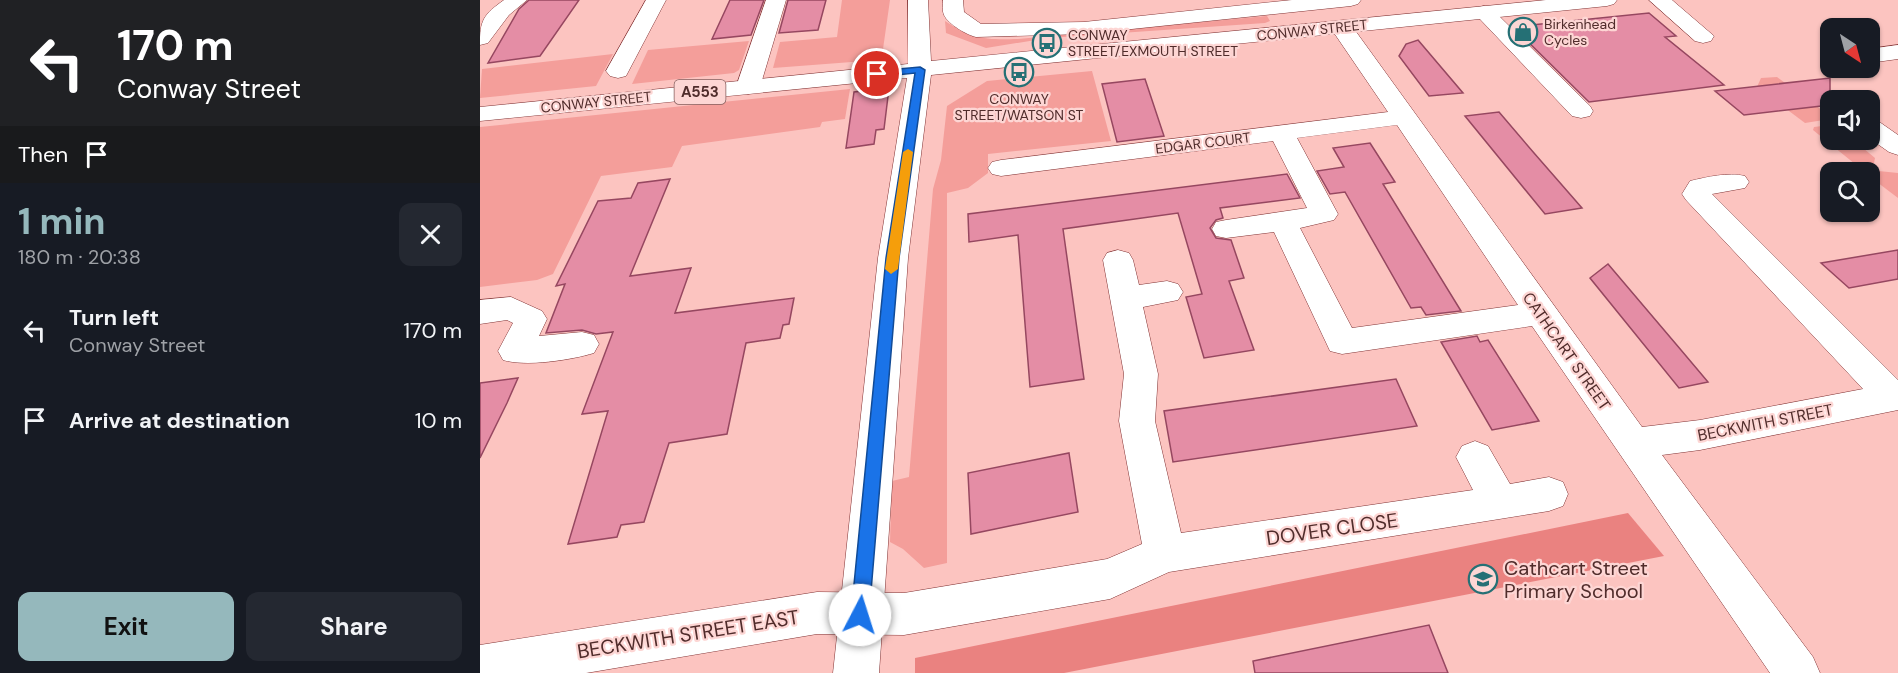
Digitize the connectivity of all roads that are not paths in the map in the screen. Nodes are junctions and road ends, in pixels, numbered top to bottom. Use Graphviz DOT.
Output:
graph roads {
  1 [pos="517,0"];
  2 [pos="656,0"];
  3 [pos="776,0"];
  4 [pos="918,0"];
  5 [pos="953,0"];
  6 [pos="1659,0"];
  7 [pos="1594,1"];
  8 [pos="1267,4"];
  9 [pos="1484,12"];
  10 [pos="1346,14"];
  11 [pos="1281,33"];
  12 [pos="1703,36"];
  13 [pos="480,38"];
  14 [pos="1898,52"];
  15 [pos="1880,53"];
  16 [pos="920,70"];
  17 [pos="618,71"];
  18 [pos="748,87"];
  19 [pos="1581,111"];
  20 [pos="480,114"];
  21 [pos="1404,117"];
  22 [pos="1282,133"];
  23 [pos="1880,134"];
  24 [pos="1898,147"];
  25 [pos="1001,168"];
  26 [pos="1735,182"];
  27 [pos="1283,222"];
  28 [pos="1226,229"];
  29 [pos="1118,260"];
  30 [pos="1167,292"];
  31 [pos="1126,298"];
  32 [pos="480,312"];
  33 [pos="1541,313"];
  34 [pos="582,344"];
  35 [pos="1895,397"];
  36 [pos="1632,444"];
  37 [pos="1475,457"];
  38 [pos="1549,494"];
  39 [pos="1500,503"];
  40 [pos="1165,554"];
  41 [pos="860,615"];
  42 [pos="480,668"];
  43 [pos="856,673"];
  44 [pos="1797,673"];
  1 -- 13 [label="street"];
  2 -- 17 [label="street"];
  3 -- 18 [label="street"];
  4 -- 16 [label="street"];
  5 -- 8 [label="street"];
  6 -- 12 [label="street"];
  7 -- 9 [label="street, CONWAY STREET / A553"];
  8 -- 10 [label="street"];
  8 -- 11 [label="street"];
  9 -- 10 [label="street, CONWAY STREET / A553"];
  9 -- 19 [label="street"];
  10 -- 11 [label="street, CONWAY STREET / A553"];
  10 -- 21 [label="street, CATHCART STREET"];
  11 -- 16 [label="street, CONWAY STREET / A553"];
  14 -- 15 [label="street"];
  16 -- 18 [label="street, CONWAY STREET / A553"];
  16 -- 41 [label="street"];
  18 -- 20 [label="street, CONWAY STREET / A553"];
  21 -- 22 [label="street, EDGAR COURT"];
  21 -- 33 [label="street, CATHCART STREET"];
  22 -- 25 [label="street, EDGAR COURT"];
  22 -- 27 [label="street"];
  23 -- 24 [label="street"];
  26 -- 35 [label="street"];
  27 -- 28 [label="street"];
  27 -- 33 [label="street"];
  29 -- 31 [label="street"];
  30 -- 31 [label="street"];
  31 -- 40 [label="street"];
  32 -- 34 [label="street"];
  33 -- 36 [label="street, CATHCART STREET"];
  35 -- 36 [label="street, BECKWITH STREET"];
  36 -- 44 [label="street, CATHCART STREET"];
  37 -- 39 [label="street"];
  38 -- 39 [label="street, DOVER CLOSE"];
  39 -- 40 [label="street, DOVER CLOSE"];
  40 -- 41 [label="street, DOVER CLOSE"];
  41 -- 42 [label="street, BECKWITH STREET EAST"];
  41 -- 43 [label="street"];
}
